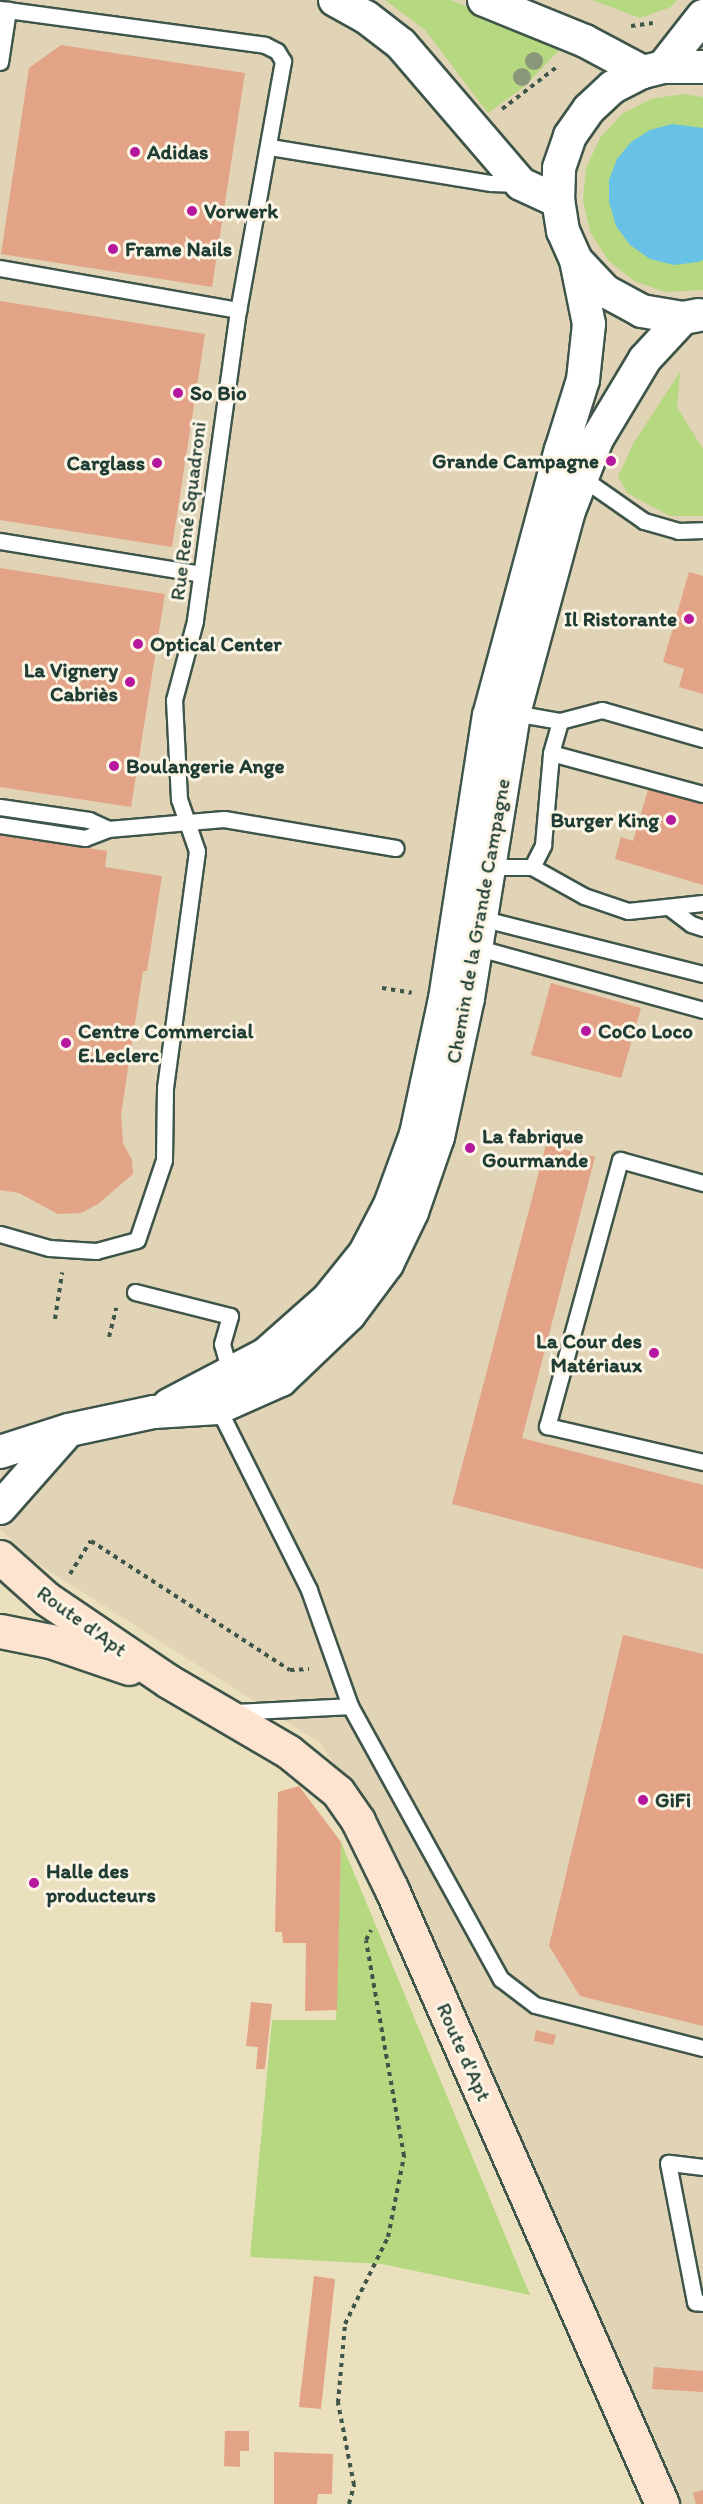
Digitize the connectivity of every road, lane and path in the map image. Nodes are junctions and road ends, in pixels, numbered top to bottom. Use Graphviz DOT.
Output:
graph roads {
  1 [pos="335,0"];
  2 [pos="484,0"];
  3 [pos="4,9"];
  4 [pos="703,16"];
  5 [pos="662,19"];
  6 [pos="624,24"];
  7 [pos="585,41"];
  8 [pos="0,62"];
  9 [pos="703,68"];
  10 [pos="653,70"];
  11 [pos="472,129"];
  12 [pos="270,147"];
  13 [pos="521,184"];
  14 [pos="558,201"];
  15 [pos="576,260"];
  16 [pos="0,268"];
  17 [pos="238,310"];
  18 [pos="693,316"];
  19 [pos="581,477"];
  20 [pos="703,530"];
  21 [pos="0,542"];
  22 [pos="201,574"];
  23 [pos="514,713"];
  24 [pos="560,721"];
  25 [pos="703,739"];
  26 [pos="551,753"];
  27 [pos="703,794"];
  28 [pos="0,807"];
  29 [pos="185,823"];
  30 [pos="0,825"];
  31 [pos="108,829"];
  32 [pos="396,848"];
  33 [pos="477,862"];
  34 [pos="532,867"];
  35 [pos="703,903"];
  36 [pos="670,908"];
  37 [pos="703,928"];
  38 [pos="478,933"];
  39 [pos="703,974"];
  40 [pos="703,1010"];
  41 [pos="703,1183"];
  42 [pos="0,1234"];
  43 [pos="66,1249"];
  44 [pos="135,1292"];
  45 [pos="55,1319"];
  46 [pos="231,1375"];
  47 [pos="218,1408"];
  48 [pos="154,1412"];
  49 [pos="69,1430"];
  50 [pos="0,1452"];
  51 [pos="703,1462"];
  52 [pos="0,1508"];
  53 [pos="0,1557"];
  54 [pos="68,1576"];
  55 [pos="0,1631"];
  56 [pos="333,1658"];
  57 [pos="168,1681"];
  58 [pos="350,1706"];
  59 [pos="222,1712"];
  60 [pos="391,1888"];
  61 [pos="703,2048"];
  62 [pos="703,2167"];
  63 [pos="703,2303"];
  64 [pos="349,2504"];
  65 [pos="662,2504"];
  1 -- 11 [label="street"];
  2 -- 7 [label="street"];
  3 -- 8 [label="lane"];
  3 -- 12 [label="lane, Rue René Squadroni"];
  4 -- 10 [label="street"];
  5 -- 6 [label="path"];
  7 -- 10 [label="street"];
  7 -- 11 [label="path"];
  9 -- 10 [label="street"];
  10 -- 14 [label="street"];
  11 -- 13 [label="street"];
  12 -- 13 [label="lane"];
  12 -- 17 [label="lane, Rue René Squadroni"];
  13 -- 14 [label="street"];
  14 -- 15 [label="street"];
  15 -- 18 [label="street"];
  15 -- 33 [label="street, Chemin de la Grande Campagne"];
  16 -- 17 [label="lane"];
  17 -- 22 [label="lane, Rue René Squadroni"];
  18 -- 19 [label="street, Chemin de la Grande Campagne"];
  19 -- 20 [label="lane"];
  19 -- 23 [label="street, Chemin de la Grande Campagne"];
  21 -- 22 [label="lane"];
  22 -- 29 [label="lane, Rue René Squadroni"];
  23 -- 24 [label="lane"];
  23 -- 33 [label="street, Chemin de la Grande Campagne"];
  24 -- 25 [label="lane"];
  24 -- 26 [label="lane"];
  26 -- 27 [label="lane"];
  26 -- 34 [label="lane"];
  28 -- 31 [label="lane"];
  29 -- 31 [label="lane"];
  29 -- 32 [label="lane"];
  29 -- 43 [label="lane, Rue René Squadroni"];
  30 -- 31 [label="lane"];
  33 -- 34 [label="lane"];
  33 -- 38 [label="street, Chemin de la Grande Campagne"];
  33 -- 46 [label="street, Chemin de la Grande Campagne"];
  34 -- 36 [label="lane"];
  35 -- 36 [label="lane"];
  36 -- 37 [label="lane"];
  38 -- 39 [label="lane"];
  38 -- 40 [label="lane"];
  38 -- 47 [label="street, Chemin de la Grande Campagne"];
  41 -- 51 [label="lane"];
  42 -- 43 [label="lane"];
  43 -- 45 [label="path"];
  44 -- 46 [label="lane"];
  46 -- 48 [label="street, Chemin de la Grande Campagne"];
  47 -- 48 [label="street, Chemin de la Grande Campagne"];
  47 -- 56 [label="lane"];
  48 -- 49 [label="street, Chemin de la Grande Campagne"];
  49 -- 50 [label="street, Chemin de la Grande Campagne"];
  49 -- 52 [label="street"];
  53 -- 57 [label="main road, Route d'Apt"];
  54 -- 56 [label="path"];
  55 -- 57 [label="main road, Route d'Apt"];
  56 -- 58 [label="lane"];
  57 -- 59 [label="main road, Route d'Apt"];
  58 -- 59 [label="lane"];
  58 -- 61 [label="lane"];
  59 -- 60 [label="main road, Route d'Apt"];
  60 -- 64 [label="path"];
  60 -- 65 [label="main road, Route d'Apt"];
  62 -- 63 [label="lane"];
}
